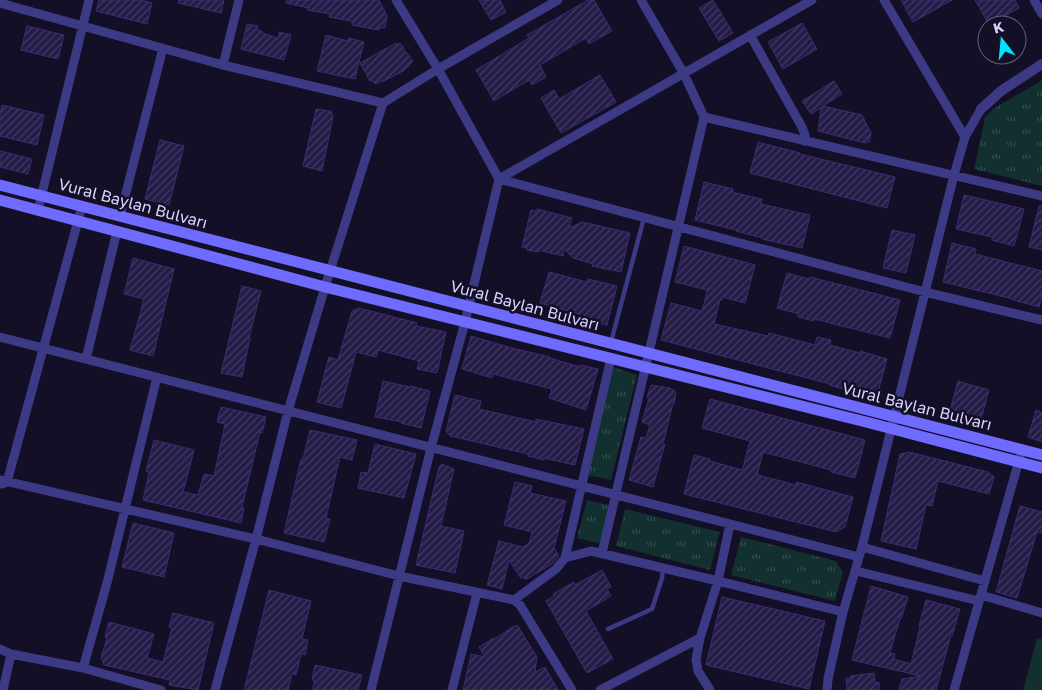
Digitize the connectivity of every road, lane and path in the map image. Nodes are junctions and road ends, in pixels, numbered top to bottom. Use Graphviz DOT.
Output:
graph roads {
  1 [pos="89,0"];
  2 [pos="239,0"];
  3 [pos="396,0"];
  4 [pos="558,0"];
  5 [pos="640,0"];
  6 [pos="812,0"];
  7 [pos="884,0"];
  8 [pos="1034,0"];
  9 [pos="0,3"];
  10 [pos="1042,14"];
  11 [pos="83,26"];
  12 [pos="750,36"];
  13 [pos="163,48"];
  14 [pos="1042,64"];
  15 [pos="223,65"];
  16 [pos="438,69"];
  17 [pos="684,74"];
  18 [pos="383,103"];
  19 [pos="981,109"];
  20 [pos="704,117"];
  21 [pos="965,137"];
  22 [pos="804,141"];
  23 [pos="954,175"];
  24 [pos="499,179"];
  25 [pos="0,185"];
  26 [pos="42,196"];
  27 [pos="1042,196"];
  28 [pos="0,200"];
  29 [pos="82,206"];
  30 [pos="38,210"];
  31 [pos="120,216"];
  32 [pos="644,218"];
  33 [pos="78,221"];
  34 [pos="678,227"];
  35 [pos="117,232"];
  36 [pos="330,271"];
  37 [pos="325,287"];
  38 [pos="925,292"];
  39 [pos="469,307"];
  40 [pos="1042,320"];
  41 [pos="465,322"];
  42 [pos="0,337"];
  43 [pos="611,344"];
  44 [pos="43,348"];
  45 [pos="648,354"];
  46 [pos="611,358"];
  47 [pos="86,359"];
  48 [pos="646,367"];
  49 [pos="157,377"];
  50 [pos="288,411"];
  51 [pos="892,423"];
  52 [pos="430,448"];
  53 [pos="1022,450"];
  54 [pos="1042,455"];
  55 [pos="1018,462"];
  56 [pos="1042,468"];
  57 [pos="2,483"];
  58 [pos="582,486"];
  59 [pos="615,495"];
  60 [pos="125,508"];
  61 [pos="730,524"];
  62 [pos="256,539"];
  63 [pos="862,547"];
  64 [pos="602,553"];
  65 [pos="859,557"];
  66 [pos="566,558"];
  67 [pos="663,568"];
  68 [pos="856,571"];
  69 [pos="399,576"];
  70 [pos="718,581"];
  71 [pos="985,581"];
  72 [pos="477,592"];
  73 [pos="980,598"];
  74 [pos="514,600"];
  75 [pos="843,612"];
  76 [pos="1042,613"];
  77 [pos="608,630"];
  78 [pos="700,638"];
  79 [pos="0,649"];
  80 [pos="11,654"];
  81 [pos="83,668"];
  82 [pos="3,690"];
  83 [pos="161,690"];
  84 [pos="215,690"];
  85 [pos="371,690"];
  86 [pos="452,690"];
  87 [pos="572,690"];
  88 [pos="600,690"];
  89 [pos="710,690"];
  90 [pos="827,690"];
  91 [pos="954,690"];
  1 -- 11 [label="street"];
  2 -- 15 [label="street"];
  3 -- 16 [label="street"];
  4 -- 16 [label="street"];
  5 -- 17 [label="street"];
  6 -- 12 [label="street"];
  7 -- 21 [label="street"];
  8 -- 10 [label="street"];
  9 -- 11 [label="street"];
  11 -- 13 [label="street"];
  11 -- 26 [label="street"];
  12 -- 17 [label="street"];
  12 -- 22 [label="street"];
  13 -- 15 [label="street"];
  13 -- 31 [label="street"];
  14 -- 19 [label="street"];
  15 -- 18 [label="street"];
  16 -- 18 [label="street"];
  16 -- 24 [label="street"];
  17 -- 20 [label="street"];
  17 -- 24 [label="street"];
  18 -- 36 [label="street"];
  19 -- 21 [label="street"];
  20 -- 22 [label="street"];
  20 -- 34 [label="street"];
  21 -- 23 [label="street"];
  22 -- 23 [label="street"];
  23 -- 27 [label="street"];
  23 -- 38 [label="street"];
  24 -- 32 [label="street"];
  24 -- 39 [label="street"];
  25 -- 26 [label="main road, Vural Baylan Bulvarı"];
  26 -- 29 [label="main road, Vural Baylan Bulvarı"];
  26 -- 30 [label="street"];
  28 -- 30 [label="main road, Vural Baylan Bulvarı"];
  29 -- 31 [label="main road, Vural Baylan Bulvarı"];
  29 -- 33 [label="street"];
  30 -- 33 [label="main road, Vural Baylan Bulvarı"];
  31 -- 36 [label="main road, Vural Baylan Bulvarı"];
  32 -- 34 [label="street"];
  32 -- 43 [label="lane"];
  33 -- 35 [label="main road, Vural Baylan Bulvarı"];
  33 -- 44 [label="street"];
  34 -- 38 [label="street"];
  34 -- 45 [label="street"];
  35 -- 37 [label="main road, Vural Baylan Bulvarı"];
  35 -- 47 [label="street"];
  36 -- 37 [label="street"];
  36 -- 39 [label="main road, Vural Baylan Bulvarı"];
  37 -- 41 [label="main road, Vural Baylan Bulvarı"];
  37 -- 50 [label="street"];
  38 -- 40 [label="street"];
  38 -- 51 [label="street"];
  39 -- 41 [label="street"];
  39 -- 43 [label="main road, Vural Baylan Bulvarı"];
  41 -- 46 [label="main road, Vural Baylan Bulvarı"];
  41 -- 52 [label="street"];
  42 -- 44 [label="street"];
  43 -- 45 [label="main road, Vural Baylan Bulvarı"];
  44 -- 47 [label="street"];
  44 -- 57 [label="street"];
  45 -- 48 [label="street"];
  45 -- 51 [label="main road, Vural Baylan Bulvarı"];
  46 -- 48 [label="main road, Vural Baylan Bulvarı"];
  46 -- 58 [label="street"];
  47 -- 49 [label="street"];
  48 -- 51 [label="main road, Vural Baylan Bulvarı"];
  48 -- 59 [label="street"];
  49 -- 50 [label="street"];
  49 -- 60 [label="street"];
  50 -- 52 [label="street"];
  50 -- 62 [label="street"];
  51 -- 53 [label="main road, Vural Baylan Bulvarı"];
  51 -- 55 [label="main road, Vural Baylan Bulvarı"];
  51 -- 63 [label="street"];
  52 -- 58 [label="street"];
  52 -- 69 [label="street"];
  53 -- 54 [label="main road, Vural Baylan Bulvarı"];
  53 -- 55 [label="street"];
  55 -- 56 [label="main road, Vural Baylan Bulvarı"];
  55 -- 71 [label="street"];
  57 -- 60 [label="street"];
  58 -- 59 [label="street"];
  58 -- 66 [label="street"];
  59 -- 61 [label="street"];
  59 -- 64 [label="street"];
  60 -- 62 [label="street"];
  60 -- 81 [label="street"];
  61 -- 65 [label="street"];
  61 -- 70 [label="street"];
  62 -- 69 [label="street"];
  62 -- 84 [label="street"];
  63 -- 65 [label="street"];
  63 -- 71 [label="street"];
  64 -- 66 [label="street"];
  64 -- 67 [label="street"];
  65 -- 68 [label="street"];
  66 -- 74 [label="street"];
  67 -- 70 [label="street"];
  67 -- 77 [label="lane"];
  68 -- 73 [label="street"];
  68 -- 75 [label="street"];
  69 -- 72 [label="street"];
  69 -- 85 [label="street"];
  70 -- 75 [label="street"];
  70 -- 78 [label="street"];
  71 -- 73 [label="street"];
  72 -- 74 [label="street"];
  72 -- 86 [label="street"];
  73 -- 76 [label="street"];
  73 -- 91 [label="street"];
  74 -- 87 [label="street"];
  75 -- 90 [label="street"];
  78 -- 88 [label="street"];
  78 -- 89 [label="street"];
  79 -- 80 [label="street"];
  80 -- 81 [label="street"];
  80 -- 82 [label="street"];
  81 -- 83 [label="street"];
}
